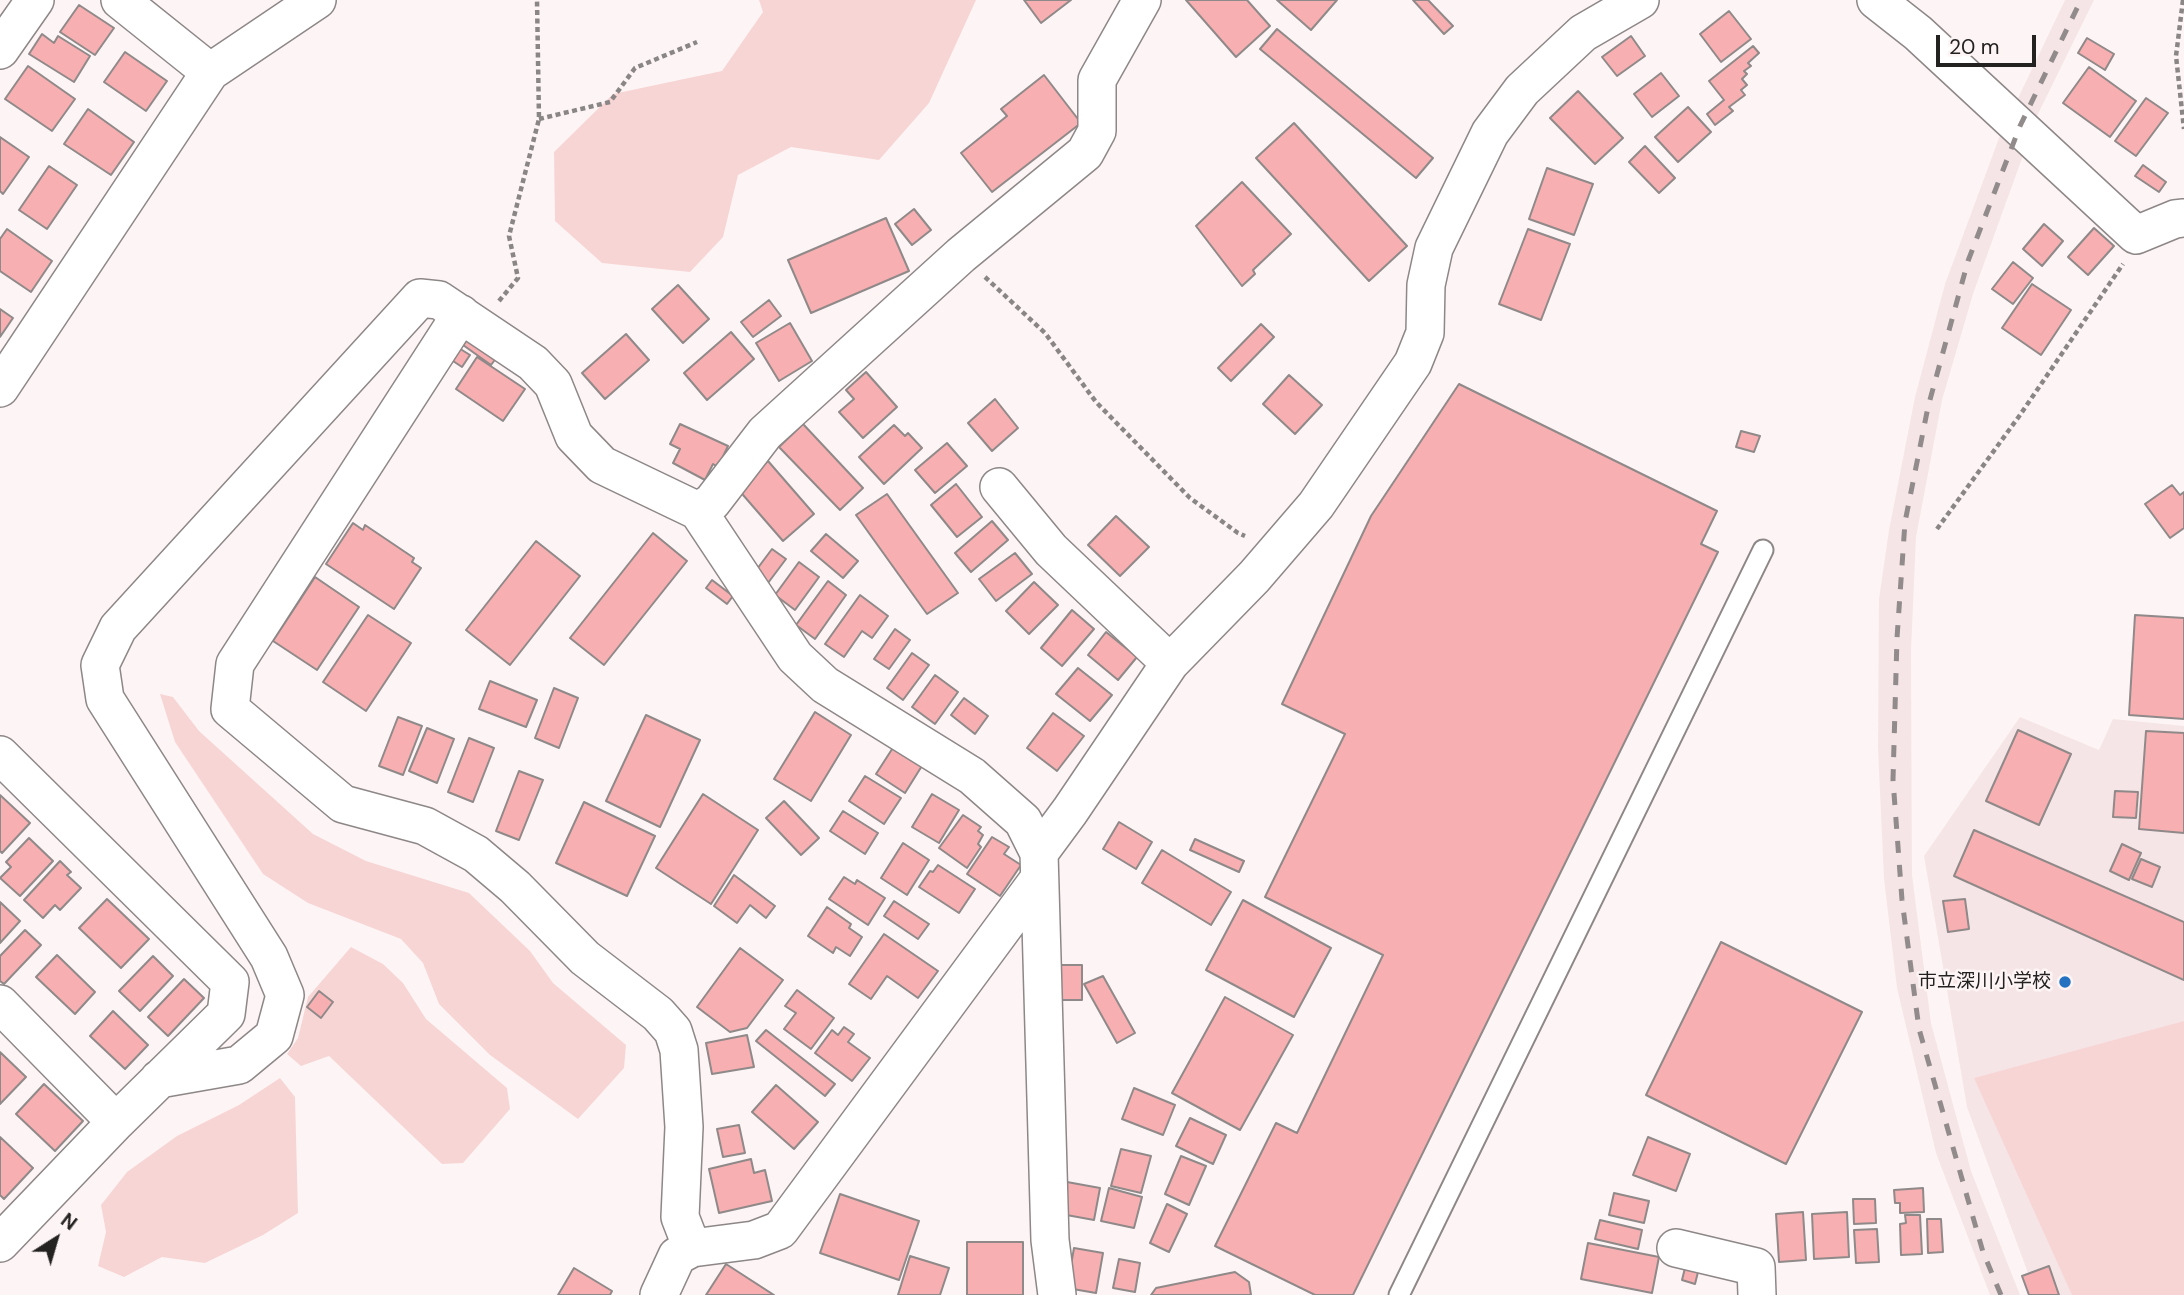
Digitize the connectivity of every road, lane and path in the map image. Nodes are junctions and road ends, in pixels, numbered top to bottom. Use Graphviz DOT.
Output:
graph roads {
  1 [pos="34,0"];
  2 [pos="120,0"];
  3 [pos="317,0"];
  4 [pos="537,0"];
  5 [pos="1142,0"];
  6 [pos="1640,0"];
  7 [pos="1875,0"];
  8 [pos="2183,0"];
  9 [pos="697,42"];
  10 [pos="0,50"];
  11 [pos="210,72"];
  12 [pos="539,119"];
  13 [pos="2184,129"];
  14 [pos="2184,218"];
  15 [pos="2136,235"];
  16 [pos="961,256"];
  17 [pos="470,321"];
  18 [pos="0,388"];
  19 [pos="999,487"];
  20 [pos="698,511"];
  21 [pos="1937,529"];
  22 [pos="1280,549"];
  23 [pos="1763,550"];
  24 [pos="1170,663"];
  25 [pos="0,755"];
  26 [pos="1039,866"];
  27 [pos="0,1004"];
  28 [pos="159,1079"];
  29 [pos="116,1122"];
  30 [pos="0,1243"];
  31 [pos="692,1248"];
  32 [pos="1676,1248"];
  33 [pos="659,1295"];
  34 [pos="1057,1295"];
  35 [pos="1399,1295"];
  36 [pos="1757,1295"];
  1 -- 10 [label="street"];
  2 -- 11 [label="street"];
  3 -- 11 [label="street"];
  4 -- 12 [label="path"];
  5 -- 16 [label="street"];
  6 -- 22 [label="street"];
  7 -- 15 [label="street"];
  8 -- 13 [label="path"];
  9 -- 12 [label="path"];
  11 -- 18 [label="street"];
  12 -- 17 [label="path"];
  14 -- 15 [label="street"];
  15 -- 21 [label="path"];
  16 -- 20 [label="street"];
  16 -- 22 [label="path"];
  17 -- 20 [label="street"];
  17 -- 28 [label="street"];
  17 -- 31 [label="street"];
  19 -- 24 [label="street"];
  20 -- 26 [label="street"];
  22 -- 24 [label="street"];
  23 -- 35 [label="lane"];
  24 -- 26 [label="street"];
  25 -- 28 [label="street"];
  26 -- 31 [label="street"];
  26 -- 34 [label="street"];
  27 -- 29 [label="street"];
  28 -- 29 [label="street"];
  29 -- 30 [label="street"];
  31 -- 33 [label="street"];
  32 -- 36 [label="street"];
}
